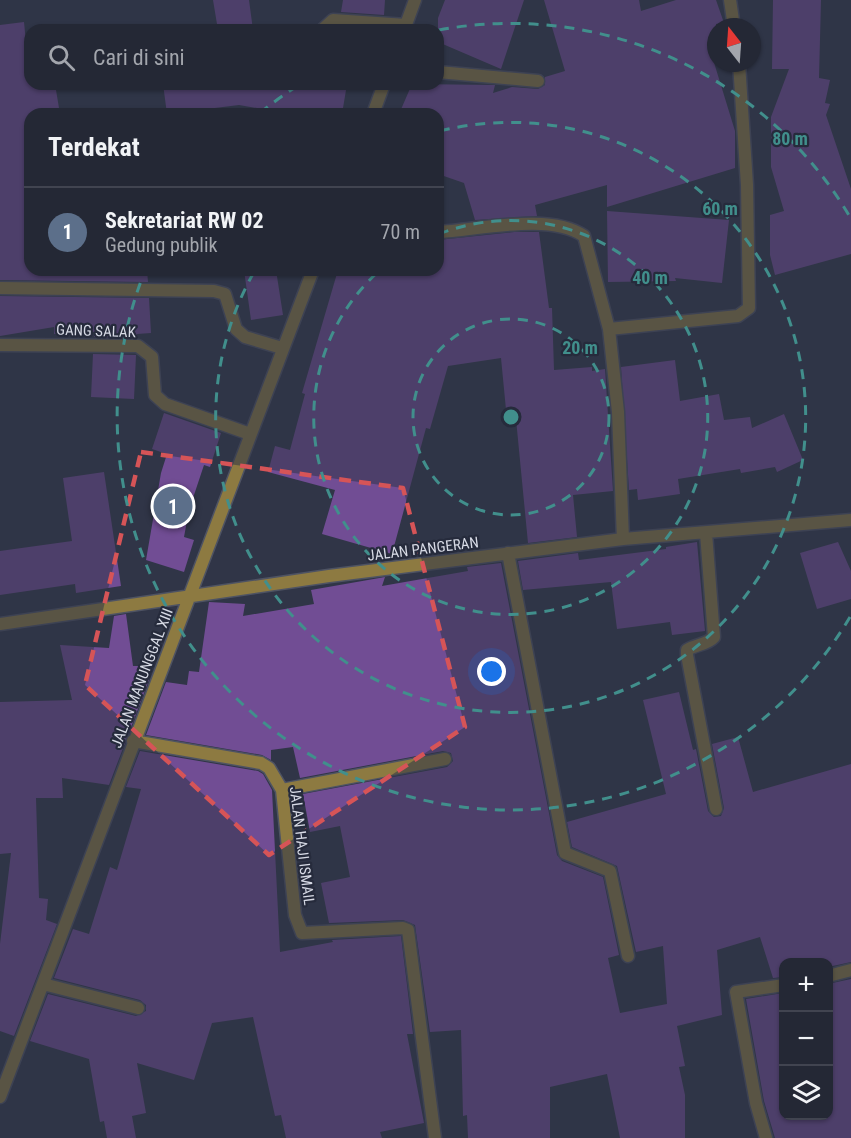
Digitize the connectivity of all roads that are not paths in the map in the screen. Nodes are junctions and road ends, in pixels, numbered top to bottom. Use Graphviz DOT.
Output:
graph roads {
  1 [pos="415,0"];
  2 [pos="730,0"];
  3 [pos="733,18"];
  4 [pos="329,24"];
  5 [pos="374,24"];
  6 [pos="406,24"];
  7 [pos="740,72"];
  8 [pos="444,73"];
  9 [pos="538,81"];
  10 [pos="382,90"];
  11 [pos="375,108"];
  12 [pos="444,232"];
  13 [pos="311,276"];
  14 [pos="0,288"];
  15 [pos="609,329"];
  16 [pos="0,345"];
  17 [pos="282,348"];
  18 [pos="250,434"];
  19 [pos="851,520"];
  20 [pos="706,533"];
  21 [pos="623,539"];
  22 [pos="508,553"];
  23 [pos="189,597"];
  24 [pos="0,624"];
  25 [pos="133,741"];
  26 [pos="445,759"];
  27 [pos="282,790"];
  28 [pos="716,809"];
  29 [pos="628,956"];
  30 [pos="851,970"];
  31 [pos="833,975"];
  32 [pos="43,984"];
  33 [pos="779,986"];
  34 [pos="138,1008"];
  35 [pos="0,1097"];
  36 [pos="435,1138"];
  37 [pos="766,1138"];
  1 -- 6 [label="street"];
  2 -- 3 [label="street"];
  4 -- 5 [label="street"];
  7 -- 15 [label="street"];
  8 -- 9 [label="street"];
  10 -- 11 [label="street"];
  12 -- 15 [label="street"];
  13 -- 17 [label="street, JALAN MANUNGGAL XIII"];
  14 -- 17 [label="street"];
  15 -- 21 [label="street"];
  16 -- 18 [label="street, GANG SALAK"];
  17 -- 18 [label="street, JALAN MANUNGGAL XIII"];
  18 -- 23 [label="street, JALAN MANUNGGAL XIII"];
  19 -- 20 [label="street, JALAN PANGERAN"];
  20 -- 21 [label="street, JALAN PANGERAN"];
  20 -- 28 [label="street"];
  21 -- 22 [label="street, JALAN PANGERAN"];
  22 -- 23 [label="street, JALAN PANGERAN"];
  22 -- 29 [label="street"];
  23 -- 24 [label="street, JALAN PANGERAN"];
  23 -- 25 [label="street, JALAN MANUNGGAL XIII"];
  25 -- 27 [label="street, JALAN HAJI ISMAIL"];
  25 -- 32 [label="street, JALAN MANUNGGAL XIII"];
  26 -- 27 [label="street"];
  27 -- 36 [label="street, JALAN HAJI ISMAIL"];
  30 -- 31 [label="street"];
  32 -- 34 [label="street"];
  32 -- 35 [label="street, JALAN MANUNGGAL XIII"];
  33 -- 37 [label="street"];
}
